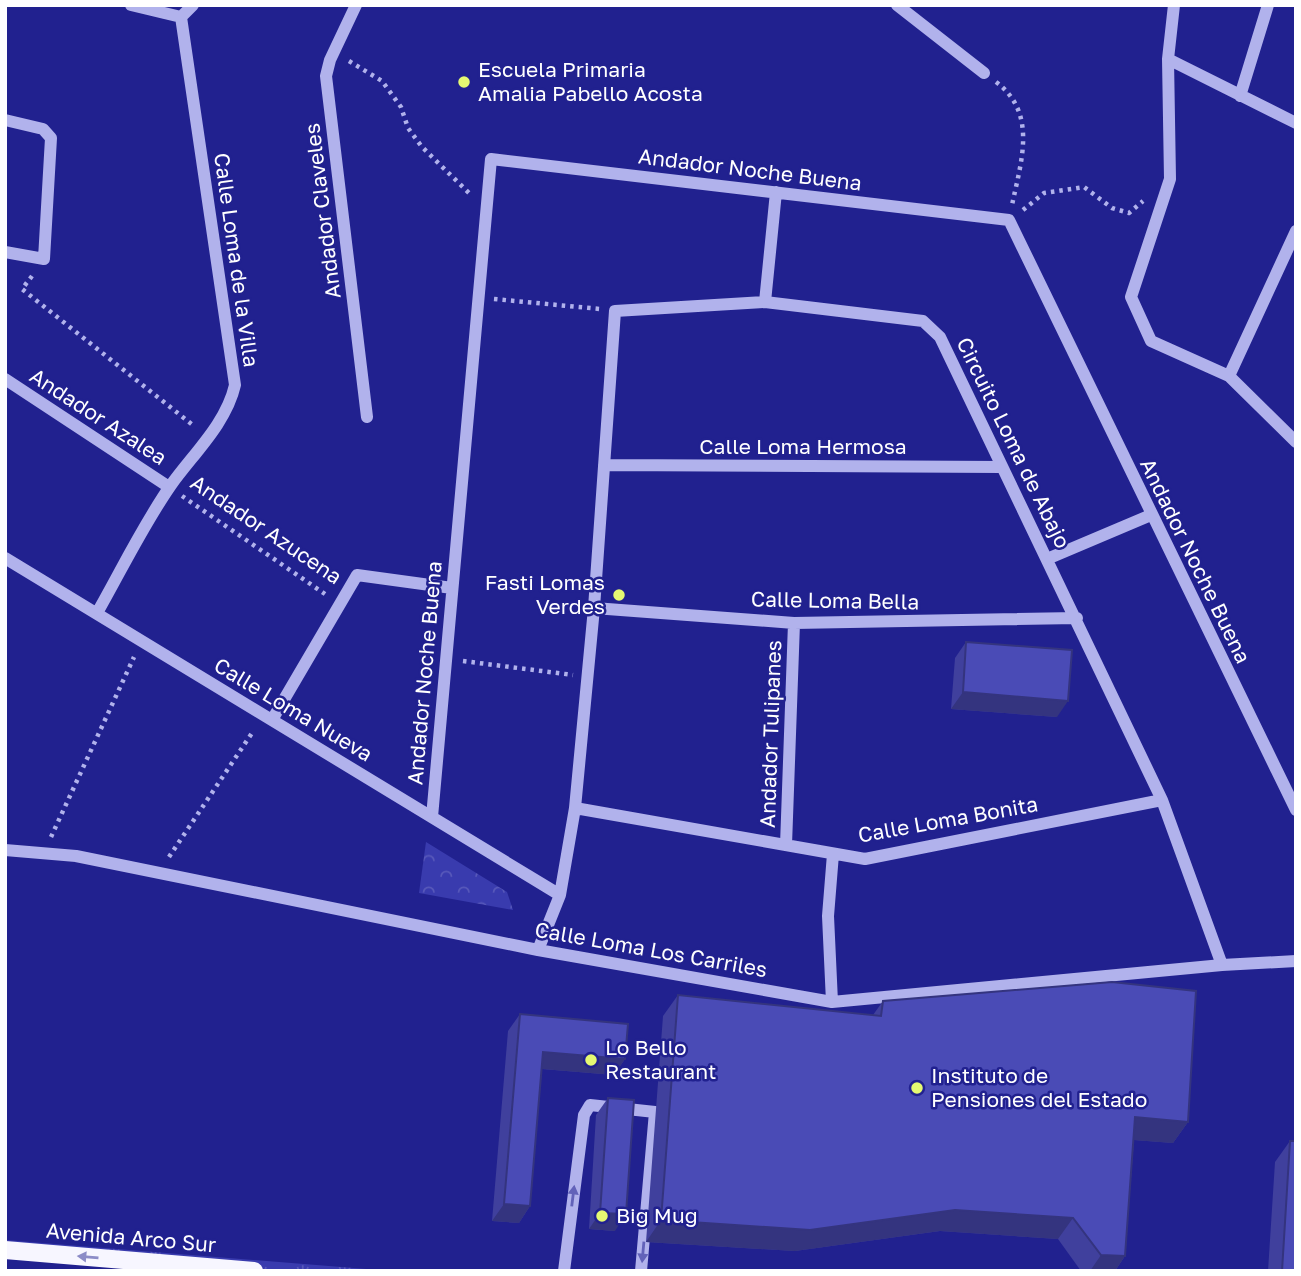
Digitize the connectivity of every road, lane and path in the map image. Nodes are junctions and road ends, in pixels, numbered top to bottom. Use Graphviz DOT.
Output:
graph roads {
  1 [pos="131,5"];
  2 [pos="193,5"];
  3 [pos="356,5"];
  4 [pos="897,5"];
  5 [pos="1174,5"];
  6 [pos="1268,5"];
  7 [pos="181,17"];
  8 [pos="333,52"];
  9 [pos="1167,60"];
  10 [pos="984,73"];
  11 [pos="1240,96"];
  12 [pos="5,120"];
  13 [pos="1296,123"];
  14 [pos="1171,173"];
  15 [pos="776,192"];
  16 [pos="487,208"];
  17 [pos="1009,220"];
  18 [pos="1296,231"];
  19 [pos="5,252"];
  20 [pos="44,259"];
  21 [pos="478,298"];
  22 [pos="765,303"];
  23 [pos="615,311"];
  24 [pos="1228,376"];
  25 [pos="5,379"];
  26 [pos="367,417"];
  27 [pos="209,437"];
  28 [pos="1296,442"];
  29 [pos="604,465"];
  30 [pos="1002,467"];
  31 [pos="169,487"];
  32 [pos="1151,515"];
  33 [pos="5,558"];
  34 [pos="1047,559"];
  35 [pos="452,588"];
  36 [pos="340,604"];
  37 [pos="594,608"];
  38 [pos="97,613"];
  39 [pos="1077,618"];
  40 [pos="794,623"];
  41 [pos="142,640"];
  42 [pos="446,658"];
  43 [pos="587,677"];
  44 [pos="268,717"];
  45 [pos="1162,800"];
  46 [pos="575,808"];
  47 [pos="1296,810"];
  48 [pos="432,817"];
  49 [pos="786,845"];
  50 [pos="5,850"];
  51 [pos="834,853"];
  52 [pos="43,854"];
  53 [pos="158,873"];
  54 [pos="561,895"];
  55 [pos="538,950"];
  56 [pos="1296,961"];
  57 [pos="1222,965"];
  58 [pos="832,1002"];
  59 [pos="5,1250"];
  60 [pos="254,1271"];
  61 [pos="564,1271"];
  62 [pos="641,1271"];
  1 -- 7 [label="street"];
  2 -- 7 [label="street"];
  3 -- 8 [label="street, Andador Claveles"];
  4 -- 10 [label="street"];
  5 -- 9 [label="street"];
  6 -- 11 [label="street"];
  7 -- 27 [label="street, Calle Loma de la Villa"];
  8 -- 16 [label="path"];
  8 -- 26 [label="street, Andador Claveles"];
  9 -- 11 [label="street"];
  9 -- 14 [label="street"];
  10 -- 17 [label="path"];
  11 -- 13 [label="street"];
  12 -- 20 [label="street"];
  14 -- 17 [label="path"];
  14 -- 24 [label="street"];
  15 -- 16 [label="street, Andador Noche Buena"];
  15 -- 17 [label="street, Andador Noche Buena"];
  15 -- 22 [label="street"];
  16 -- 21 [label="street, Andador Noche Buena"];
  17 -- 32 [label="street, Andador Noche Buena"];
  18 -- 24 [label="street"];
  19 -- 20 [label="street"];
  20 -- 27 [label="path"];
  21 -- 23 [label="path"];
  21 -- 35 [label="street, Andador Noche Buena"];
  22 -- 23 [label="street, Circuito Loma de Abajo"];
  22 -- 30 [label="street, Circuito Loma de Abajo"];
  23 -- 29 [label="street"];
  24 -- 28 [label="street"];
  25 -- 31 [label="street, Andador Azalea"];
  27 -- 31 [label="street, Calle Loma de la Villa"];
  29 -- 30 [label="street, Calle Loma Hermosa"];
  29 -- 37 [label="street"];
  30 -- 34 [label="street, Circuito Loma de Abajo"];
  31 -- 36 [label="path, Andador Azucena"];
  31 -- 38 [label="street, Calle Loma de la Villa"];
  32 -- 34 [label="street"];
  32 -- 47 [label="street, Andador Noche Buena"];
  33 -- 38 [label="street, Calle Loma Nueva"];
  34 -- 39 [label="street, Circuito Loma de Abajo"];
  35 -- 36 [label="street, Andador Azucena"];
  35 -- 42 [label="street, Andador Noche Buena"];
  36 -- 44 [label="street"];
  37 -- 40 [label="street, Calle Loma Bella"];
  37 -- 43 [label="street"];
  38 -- 41 [label="street, Calle Loma Nueva"];
  39 -- 40 [label="street, Calle Loma Bella"];
  39 -- 45 [label="street, Circuito Loma de Abajo"];
  40 -- 49 [label="street, Andador Tulipanes"];
  41 -- 44 [label="street, Calle Loma Nueva"];
  41 -- 52 [label="path"];
  42 -- 43 [label="path"];
  42 -- 48 [label="street, Andador Noche Buena"];
  43 -- 46 [label="street"];
  44 -- 48 [label="street, Calle Loma Nueva"];
  44 -- 53 [label="path"];
  45 -- 51 [label="street, Calle Loma Bonita"];
  45 -- 57 [label="street, Circuito Loma de Abajo"];
  46 -- 49 [label="street, Calle Loma Bonita"];
  46 -- 54 [label="street"];
  48 -- 54 [label="street, Calle Loma Nueva"];
  49 -- 51 [label="street, Calle Loma Bonita"];
  50 -- 52 [label="street, Calle Loma Los Carriles"];
  51 -- 58 [label="street"];
  52 -- 53 [label="street, Calle Loma Los Carriles"];
  53 -- 55 [label="street, Calle Loma Los Carriles"];
  54 -- 55 [label="street"];
  55 -- 58 [label="street, Calle Loma Los Carriles"];
  56 -- 57 [label="street, Calle Loma Los Carriles"];
  57 -- 58 [label="street, Calle Loma Los Carriles"];
  60 -- 59 [label="main road, Avenida Arco Sur, one-way"];
  61 -- 62 [label="street, one-way"];
}
